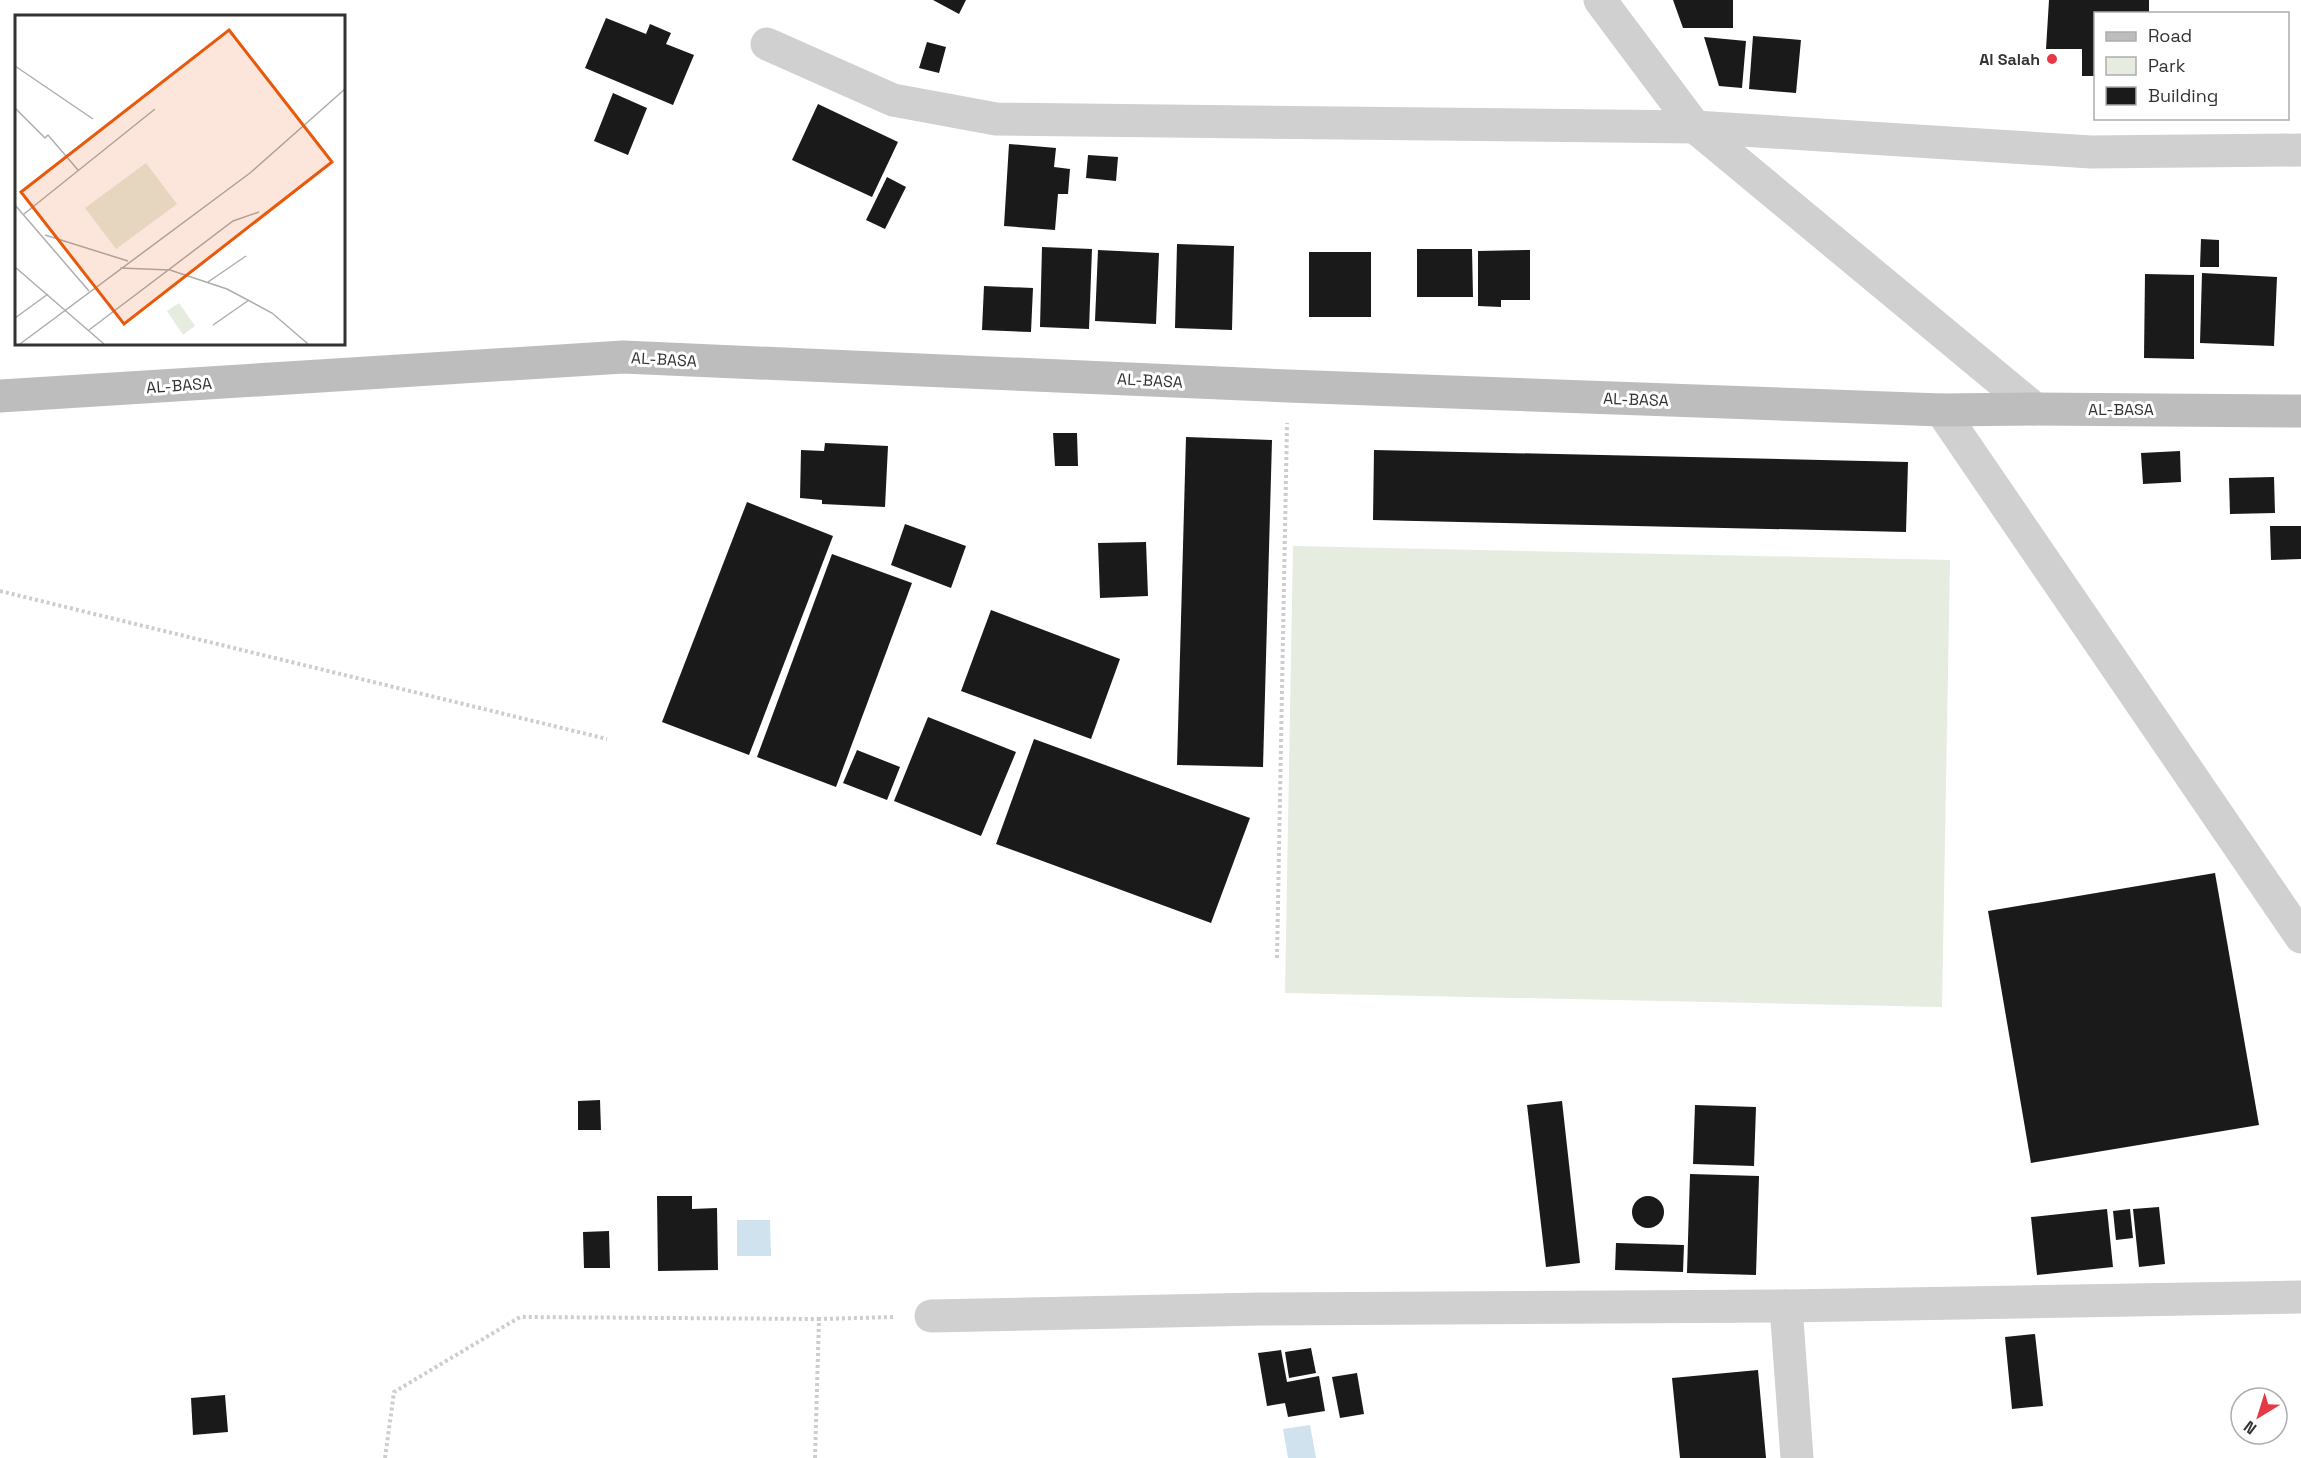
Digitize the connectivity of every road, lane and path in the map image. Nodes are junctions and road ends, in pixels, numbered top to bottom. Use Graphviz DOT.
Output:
graph roads {
  1 [pos="1600,0"];
  2 [pos="767,45"];
  3 [pos="1695,127"];
  4 [pos="2301,150"];
  5 [pos="1288,386"];
  6 [pos="0,396"];
  7 [pos="2035,409"];
  8 [pos="1941,410"];
  9 [pos="2301,411"];
  10 [pos="0,591"];
  11 [pos="607,739"];
  12 [pos="2301,937"];
  13 [pos="1276,958"];
  14 [pos="2301,1298"];
  15 [pos="1786,1306"];
  16 [pos="931,1316"];
  17 [pos="819,1319"];
  18 [pos="385,1458"];
  19 [pos="815,1458"];
  20 [pos="1797,1458"];
  1 -- 3 [label="street"];
  2 -- 3 [label="street"];
  3 -- 4 [label="street"];
  3 -- 7 [label="street"];
  5 -- 6 [label="street, AL-BASA"];
  5 -- 8 [label="street, AL-BASA"];
  5 -- 13 [label="path"];
  7 -- 8 [label="street, AL-BASA"];
  7 -- 9 [label="street, AL-BASA"];
  8 -- 12 [label="street"];
  10 -- 11 [label="path"];
  14 -- 15 [label="street"];
  15 -- 16 [label="street"];
  15 -- 20 [label="street"];
  16 -- 17 [label="path"];
  17 -- 18 [label="path"];
  17 -- 19 [label="path"];
}
